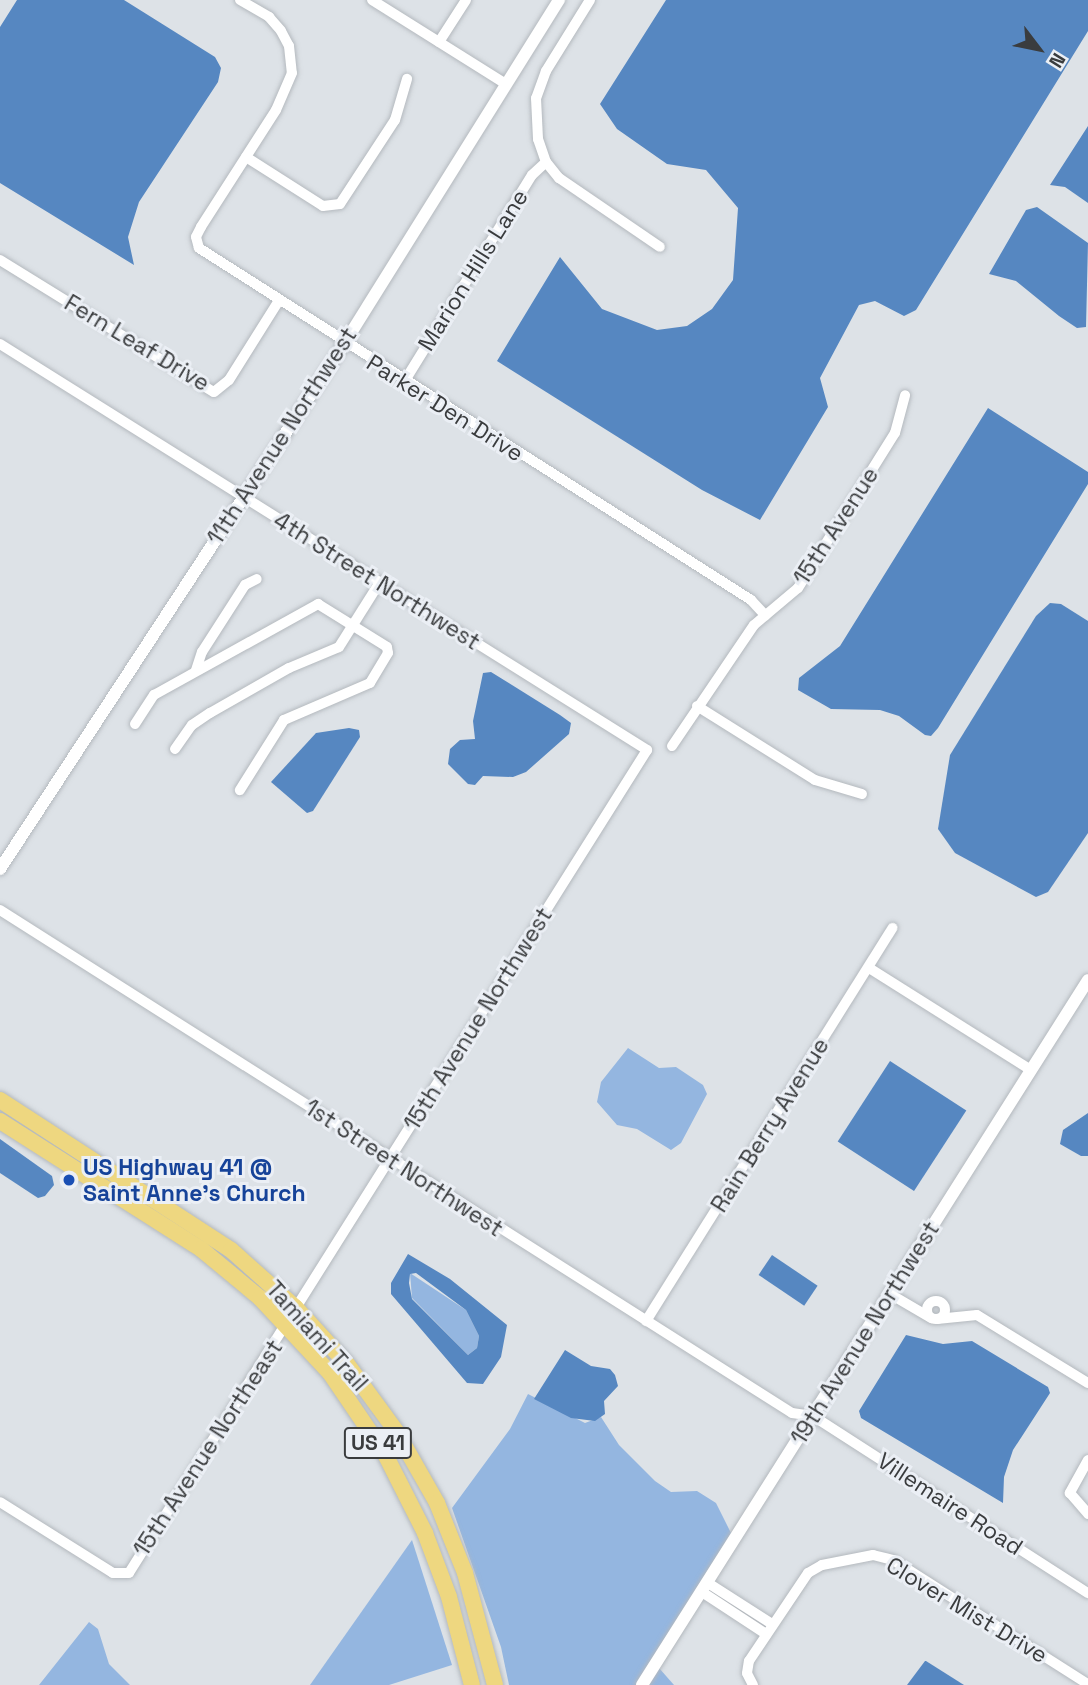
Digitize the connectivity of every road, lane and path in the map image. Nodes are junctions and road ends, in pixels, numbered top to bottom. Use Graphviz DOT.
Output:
graph roads {
  1 [pos="240,0"];
  2 [pos="372,0"];
  3 [pos="466,0"];
  4 [pos="559,0"];
  5 [pos="590,0"];
  6 [pos="439,42"];
  7 [pos="407,79"];
  8 [pos="506,84"];
  9 [pos="246,157"];
  10 [pos="546,162"];
  11 [pos="660,247"];
  12 [pos="0,260"];
  13 [pos="278,302"];
  14 [pos="0,344"];
  15 [pos="344,344"];
  16 [pos="404,382"];
  17 [pos="905,395"];
  18 [pos="242,496"];
  19 [pos="257,579"];
  20 [pos="380,582"];
  21 [pos="765,615"];
  22 [pos="352,626"];
  23 [pos="196,670"];
  24 [pos="697,706"];
  25 [pos="135,724"];
  26 [pos="672,746"];
  27 [pos="175,749"];
  28 [pos="647,750"];
  29 [pos="240,790"];
  30 [pos="862,794"];
  31 [pos="0,869"];
  32 [pos="0,910"];
  33 [pos="893,929"];
  34 [pos="869,968"];
  35 [pos="1088,980"];
  36 [pos="1031,1070"];
  37 [pos="0,1100"];
  38 [pos="0,1121"];
  39 [pos="56,1136"];
  40 [pos="47,1150"];
  41 [pos="390,1159"];
  42 [pos="146,1192"];
  43 [pos="136,1206"];
  44 [pos="890,1294"];
  45 [pos="928,1306"];
  46 [pos="295,1307"];
  47 [pos="945,1308"];
  48 [pos="913,1309"];
  49 [pos="958,1317"];
  50 [pos="934,1318"];
  51 [pos="646,1321"];
  52 [pos="286,1324"];
  53 [pos="1088,1383"];
  54 [pos="813,1416"];
  55 [pos="1088,1460"];
  56 [pos="0,1502"];
  57 [pos="1088,1514"];
  58 [pos="705,1588"];
  59 [pos="1088,1593"];
  60 [pos="736,1601"];
  61 [pos="730,1611"];
  62 [pos="772,1624"];
  63 [pos="766,1634"];
  64 [pos="488,1652"];
  65 [pos="466,1657"];
  66 [pos="1088,1684"];
  67 [pos="472,1685"];
  68 [pos="495,1685"];
  69 [pos="642,1685"];
  70 [pos="753,1685"];
  1 -- 9 [label="street, Parker Den Drive"];
  2 -- 6 [label="street"];
  3 -- 6 [label="street"];
  4 -- 8 [label="street, 11th Avenue Northwest"];
  5 -- 10 [label="street"];
  6 -- 8 [label="street"];
  7 -- 9 [label="street"];
  8 -- 15 [label="street, 11th Avenue Northwest"];
  9 -- 13 [label="street, Parker Den Drive"];
  10 -- 11 [label="street"];
  10 -- 16 [label="street, Marion Hills Lane"];
  12 -- 13 [label="street, Fern Leaf Drive"];
  13 -- 15 [label="street, Parker Den Drive"];
  14 -- 18 [label="street, 4th Street Northwest"];
  15 -- 16 [label="street, Parker Den Drive"];
  15 -- 18 [label="street, 11th Avenue Northwest"];
  16 -- 21 [label="street, Parker Den Drive"];
  17 -- 21 [label="street, 15th Avenue"];
  18 -- 20 [label="street, 4th Street Northwest"];
  18 -- 31 [label="street, 11th Avenue Northwest"];
  19 -- 23 [label="street"];
  20 -- 22 [label="street"];
  20 -- 28 [label="street, 4th Street Northwest"];
  21 -- 24 [label="street, 15th Avenue"];
  22 -- 23 [label="street"];
  22 -- 27 [label="street"];
  22 -- 29 [label="street"];
  23 -- 25 [label="street"];
  24 -- 26 [label="street, 15th Avenue"];
  24 -- 30 [label="street"];
  28 -- 41 [label="street, 15th Avenue Northwest"];
  32 -- 41 [label="street, 1st Street Northwest"];
  33 -- 34 [label="street, Rain Berry Avenue"];
  34 -- 36 [label="street"];
  34 -- 51 [label="street, Rain Berry Avenue"];
  35 -- 36 [label="street, 19th Avenue Northwest"];
  36 -- 44 [label="street, 19th Avenue Northwest"];
  37 -- 39 [label="main road, Tamiami Trail / US 41"];
  38 -- 40 [label="main road, Tamiami Trail / US 41"];
  39 -- 40 [label="main road"];
  39 -- 42 [label="main road, Tamiami Trail / US 41"];
  40 -- 43 [label="main road, Tamiami Trail / US 41"];
  41 -- 46 [label="street, 15th Avenue Northwest"];
  41 -- 51 [label="street, 1st Street Northwest"];
  42 -- 43 [label="main road"];
  42 -- 46 [label="main road, Tamiami Trail / US 41"];
  43 -- 52 [label="main road, Tamiami Trail / US 41"];
  44 -- 48 [label="street"];
  44 -- 54 [label="street, 19th Avenue Northwest"];
  45 -- 47 [label="street"];
  45 -- 48 [label="street"];
  45 -- 50 [label="street"];
  46 -- 52 [label="street, 15th Avenue Northwest"];
  46 -- 64 [label="main road, Tamiami Trail / US 41"];
  47 -- 49 [label="street"];
  47 -- 50 [label="street"];
  48 -- 50 [label="street"];
  49 -- 50 [label="street"];
  49 -- 53 [label="street"];
  51 -- 54 [label="street, 1st Street Northwest"];
  52 -- 56 [label="street, 15th Avenue Northeast"];
  52 -- 65 [label="main road, Tamiami Trail / US 41"];
  54 -- 58 [label="street, 19th Avenue Northwest"];
  54 -- 59 [label="street, Villemaire Road"];
  55 -- 57 [label="street"];
  58 -- 60 [label="street"];
  58 -- 61 [label="street"];
  58 -- 69 [label="street, 19th Avenue Northwest"];
  60 -- 61 [label="street"];
  60 -- 62 [label="street"];
  61 -- 63 [label="street"];
  62 -- 63 [label="street, Clover Mist Drive"];
  62 -- 66 [label="street, Clover Mist Drive"];
  63 -- 70 [label="street, Clover Mist Drive"];
  64 -- 65 [label="street"];
  64 -- 68 [label="main road, Tamiami Trail / US 41"];
  65 -- 67 [label="main road, Tamiami Trail / US 41"];
}
